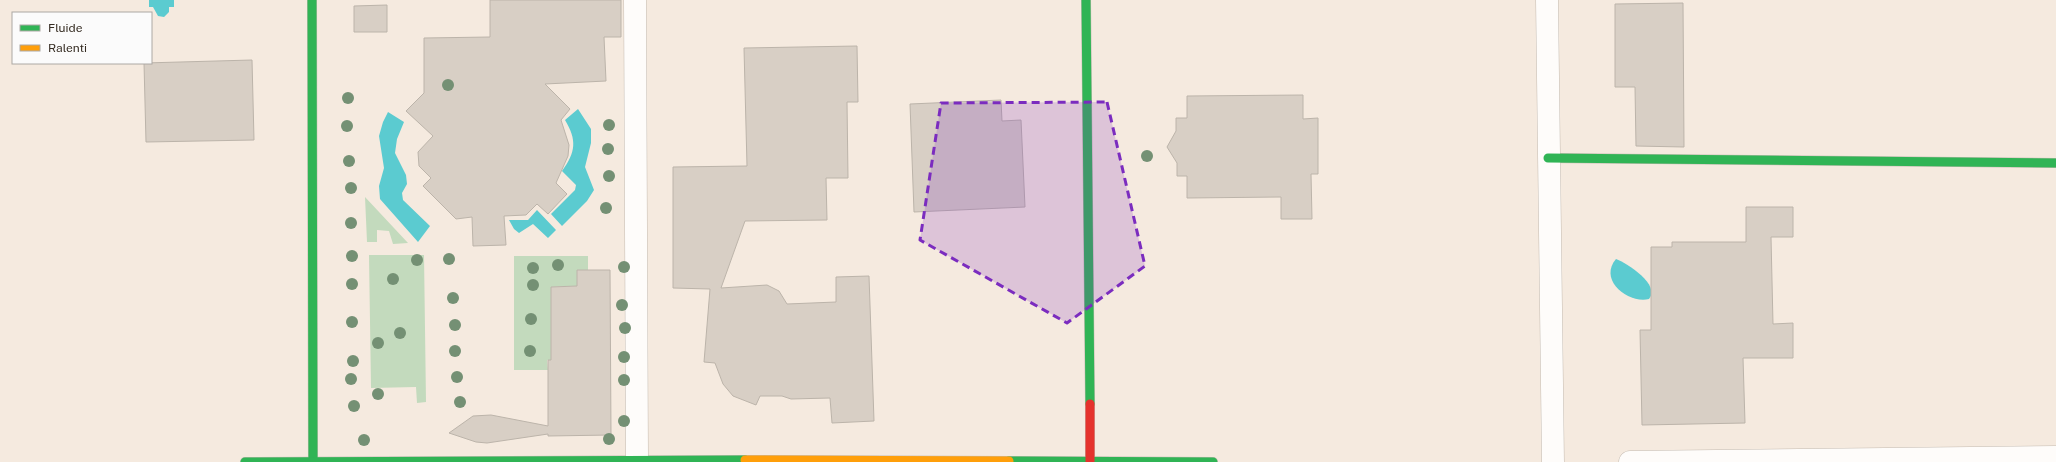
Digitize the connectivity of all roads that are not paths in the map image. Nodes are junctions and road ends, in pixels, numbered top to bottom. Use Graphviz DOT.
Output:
graph roads {
  1 [pos="312,0"];
  2 [pos="635,0"];
  3 [pos="1086,0"];
  4 [pos="1547,0"];
  5 [pos="1548,158"];
  6 [pos="2056,163"];
  7 [pos="2056,457"];
  8 [pos="637,460"];
  9 [pos="1090,461"];
  10 [pos="245,462"];
  11 [pos="313,462"];
  12 [pos="951,462"];
  13 [pos="1213,462"];
  14 [pos="1553,462"];
  15 [pos="1630,462"];
  1 -- 11 [label="street"];
  2 -- 8 [label="street"];
  3 -- 9 [label="street"];
  4 -- 5 [label="street"];
  5 -- 6 [label="street"];
  5 -- 14 [label="street"];
  7 -- 15 [label="street"];
  8 -- 11 [label="street"];
  8 -- 12 [label="street"];
  9 -- 12 [label="street"];
  9 -- 13 [label="street"];
  10 -- 11 [label="street"];
}
